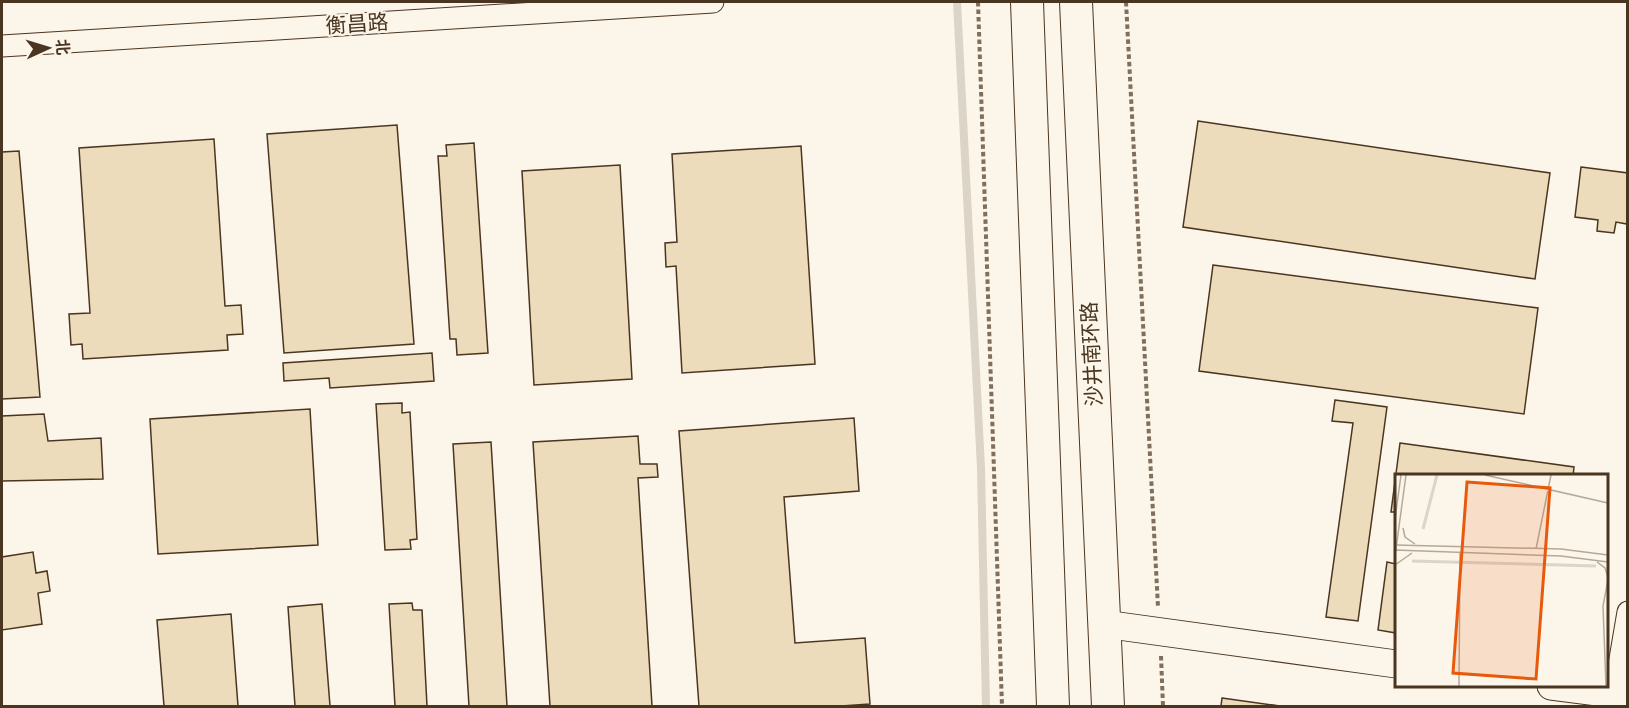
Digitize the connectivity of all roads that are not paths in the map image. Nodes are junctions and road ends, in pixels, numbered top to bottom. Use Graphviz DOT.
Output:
graph roads {
  1 [pos="713,2"];
  2 [pos="1027,2"];
  3 [pos="1076,2"];
  4 [pos="2,46"];
  5 [pos="1628,612"];
  6 [pos="1104,624"];
  7 [pos="1395,664"];
  8 [pos="1556,687"];
  9 [pos="1618,699"];
  10 [pos="1053,706"];
  11 [pos="1108,706"];
  1 -- 4 [label="street, 衡昌路"];
  2 -- 10 [label="main road"];
  3 -- 6 [label="main road, 沙井南环路"];
  5 -- 9 [label="street"];
  6 -- 7 [label="street"];
  6 -- 11 [label="main road, 沙井南环路"];
  8 -- 9 [label="street"];
}
